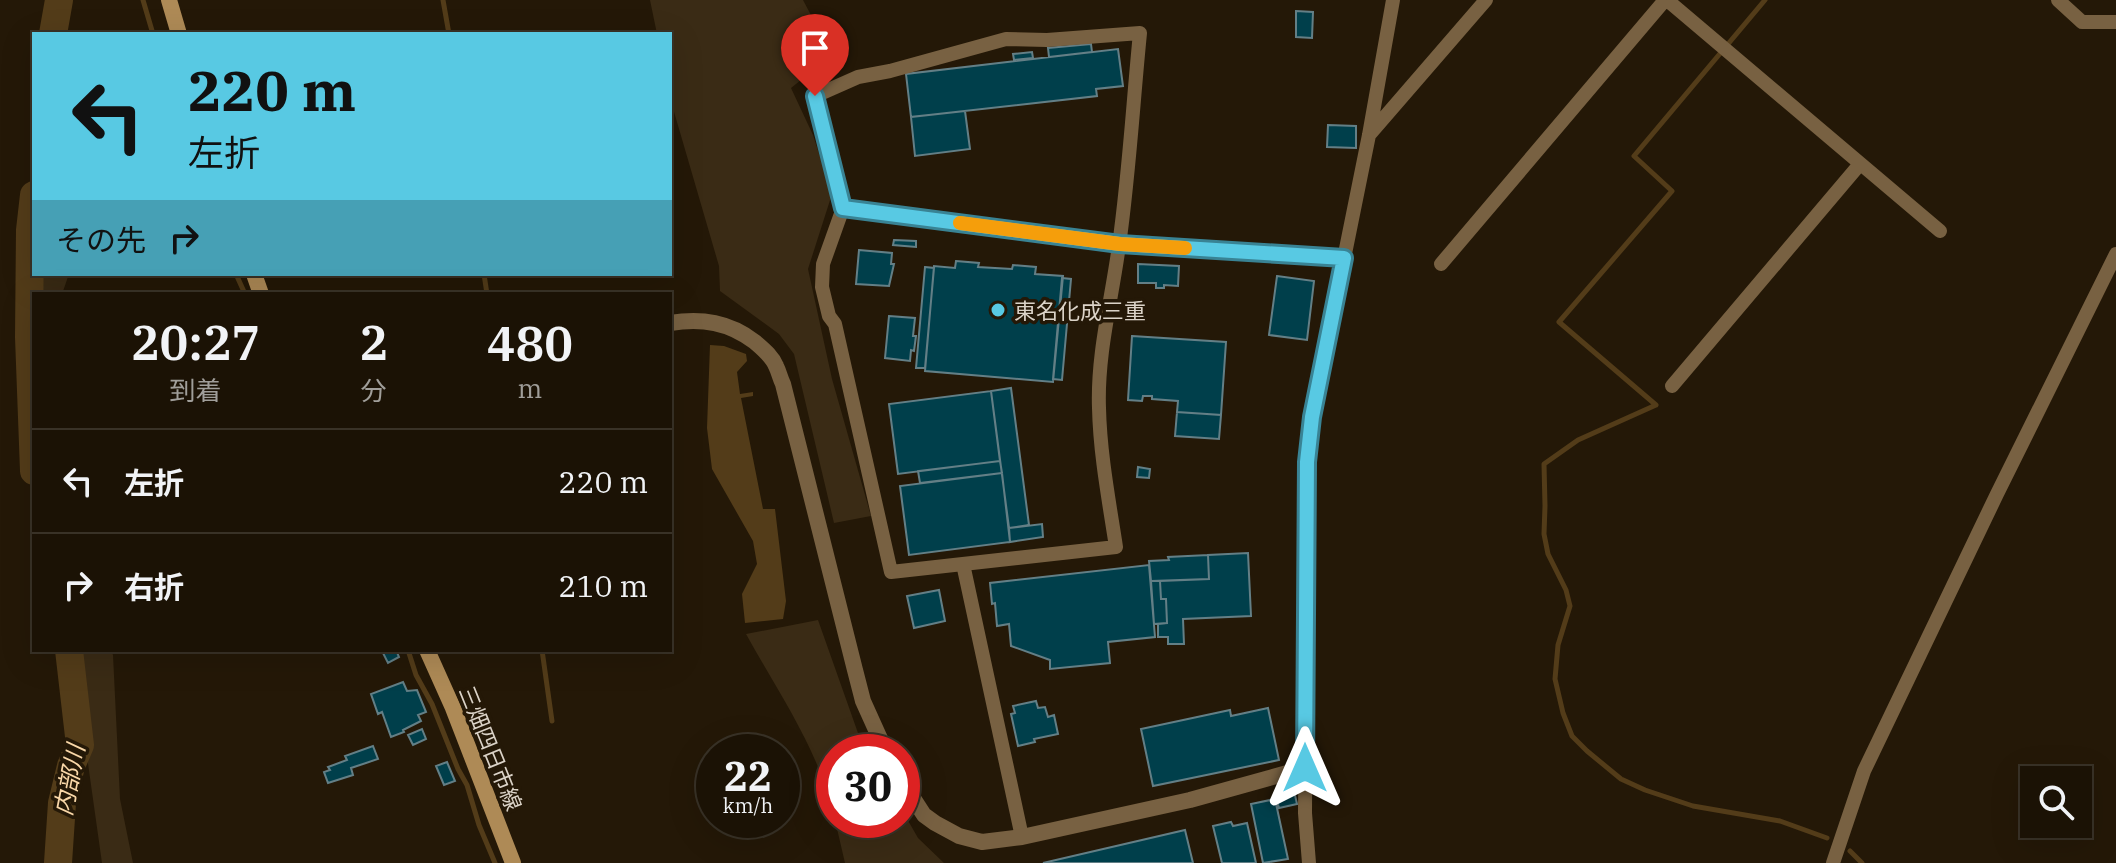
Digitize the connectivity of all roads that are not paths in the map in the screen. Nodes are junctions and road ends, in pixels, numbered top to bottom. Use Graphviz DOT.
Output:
graph roads {
  1 [pos="169,0"];
  2 [pos="1393,0"];
  3 [pos="1486,0"];
  4 [pos="1666,0"];
  5 [pos="2058,0"];
  6 [pos="2116,22"];
  7 [pos="178,32"];
  8 [pos="1369,135"];
  9 [pos="1860,164"];
  10 [pos="843,208"];
  11 [pos="1940,231"];
  12 [pos="1120,244"];
  13 [pos="2116,254"];
  14 [pos="1344,258"];
  15 [pos="1441,264"];
  16 [pos="672,323"];
  17 [pos="1672,386"];
  18 [pos="963,564"];
  19 [pos="428,652"];
  20 [pos="878,734"];
  21 [pos="1305,768"];
  22 [pos="920,809"];
  23 [pos="1022,837"];
  24 [pos="513,863"];
  25 [pos="1309,863"];
  26 [pos="1833,863"];
  1 -- 7 [label="main road"];
  2 -- 8 [label="street"];
  3 -- 8 [label="street"];
  4 -- 9 [label="street"];
  4 -- 15 [label="street"];
  5 -- 6 [label="street"];
  8 -- 14 [label="street"];
  9 -- 11 [label="street"];
  9 -- 17 [label="street"];
  10 -- 12 [label="street"];
  10 -- 12 [label="street"];
  10 -- 18 [label="street"];
  12 -- 14 [label="street"];
  12 -- 18 [label="street"];
  13 -- 26 [label="street"];
  14 -- 21 [label="street"];
  16 -- 20 [label="street"];
  18 -- 23 [label="street"];
  19 -- 24 [label="main road, 三畑四日市線"];
  21 -- 23 [label="street"];
  21 -- 25 [label="street"];
  22 -- 23 [label="street"];
}
